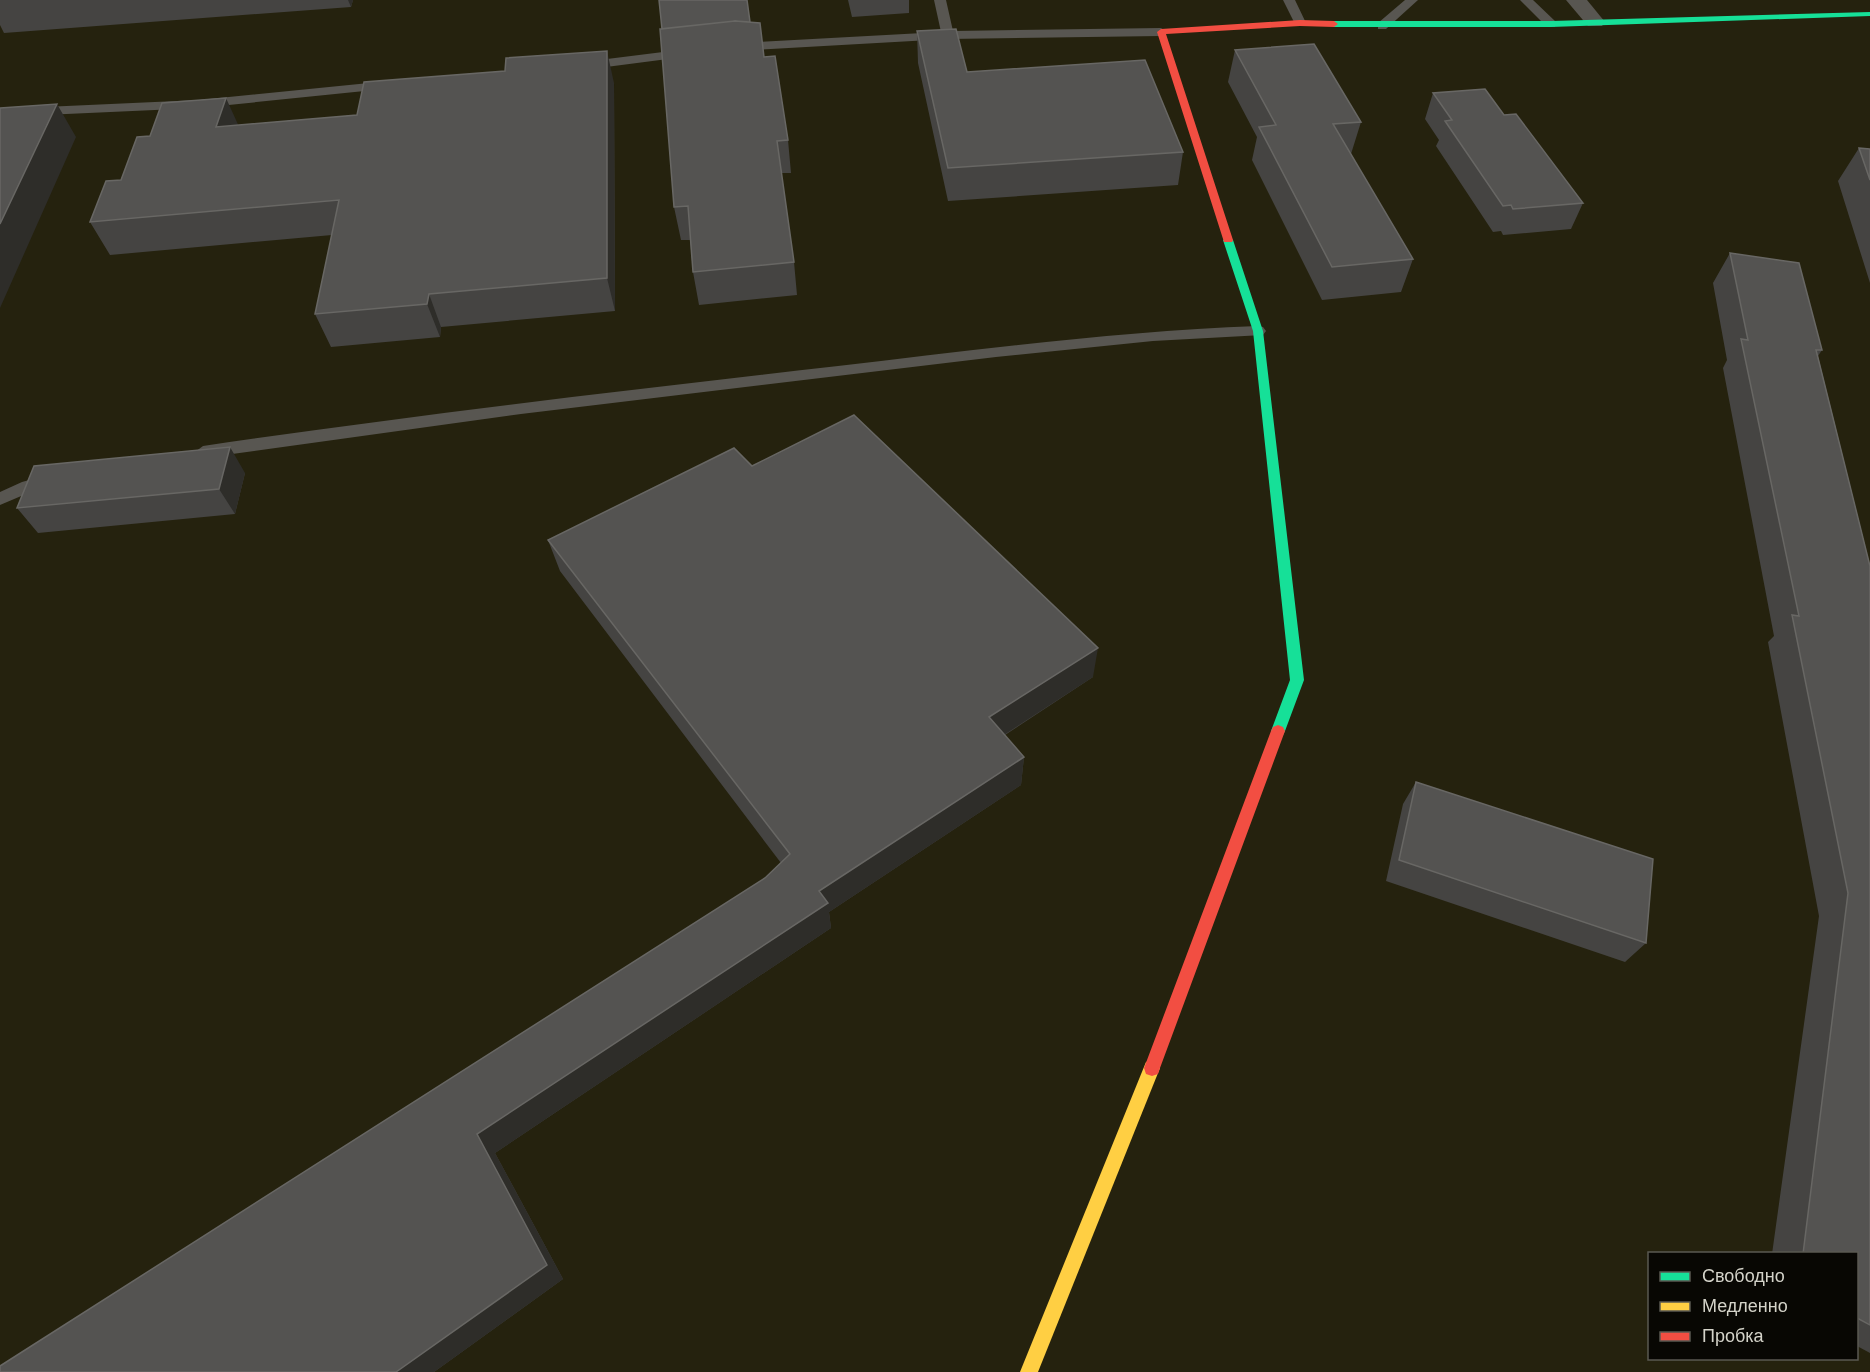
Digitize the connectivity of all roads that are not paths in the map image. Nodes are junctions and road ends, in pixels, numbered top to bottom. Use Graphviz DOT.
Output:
graph roads {
  1 [pos="940,0"];
  2 [pos="1289,0"];
  3 [pos="1413,0"];
  4 [pos="1526,0"];
  5 [pos="1576,0"];
  6 [pos="1870,14"];
  7 [pos="1594,22"];
  8 [pos="1300,23"];
  9 [pos="1551,24"];
  10 [pos="1382,26"];
  11 [pos="1161,32"];
  12 [pos="948,35"];
  13 [pos="728,48"];
  14 [pos="704,51"];
  15 [pos="564,68"];
  16 [pos="399,84"];
  17 [pos="0,113"];
  18 [pos="1258,331"];
  19 [pos="182,455"];
  20 [pos="70,475"];
  21 [pos="0,499"];
  22 [pos="1029,1372"];
  1 -- 12 [label="lane"];
  2 -- 8 [label="lane"];
  3 -- 10 [label="lane"];
  4 -- 9 [label="lane"];
  5 -- 7 [label="street"];
  6 -- 7 [label="street"];
  7 -- 9 [label="street"];
  8 -- 10 [label="street"];
  8 -- 11 [label="street"];
  9 -- 10 [label="street"];
  11 -- 12 [label="lane"];
  11 -- 18 [label="street"];
  12 -- 13 [label="lane"];
  14 -- 15 [label="lane"];
  16 -- 17 [label="lane"];
  18 -- 19 [label="lane"];
  18 -- 22 [label="street"];
  20 -- 21 [label="lane"];
}
